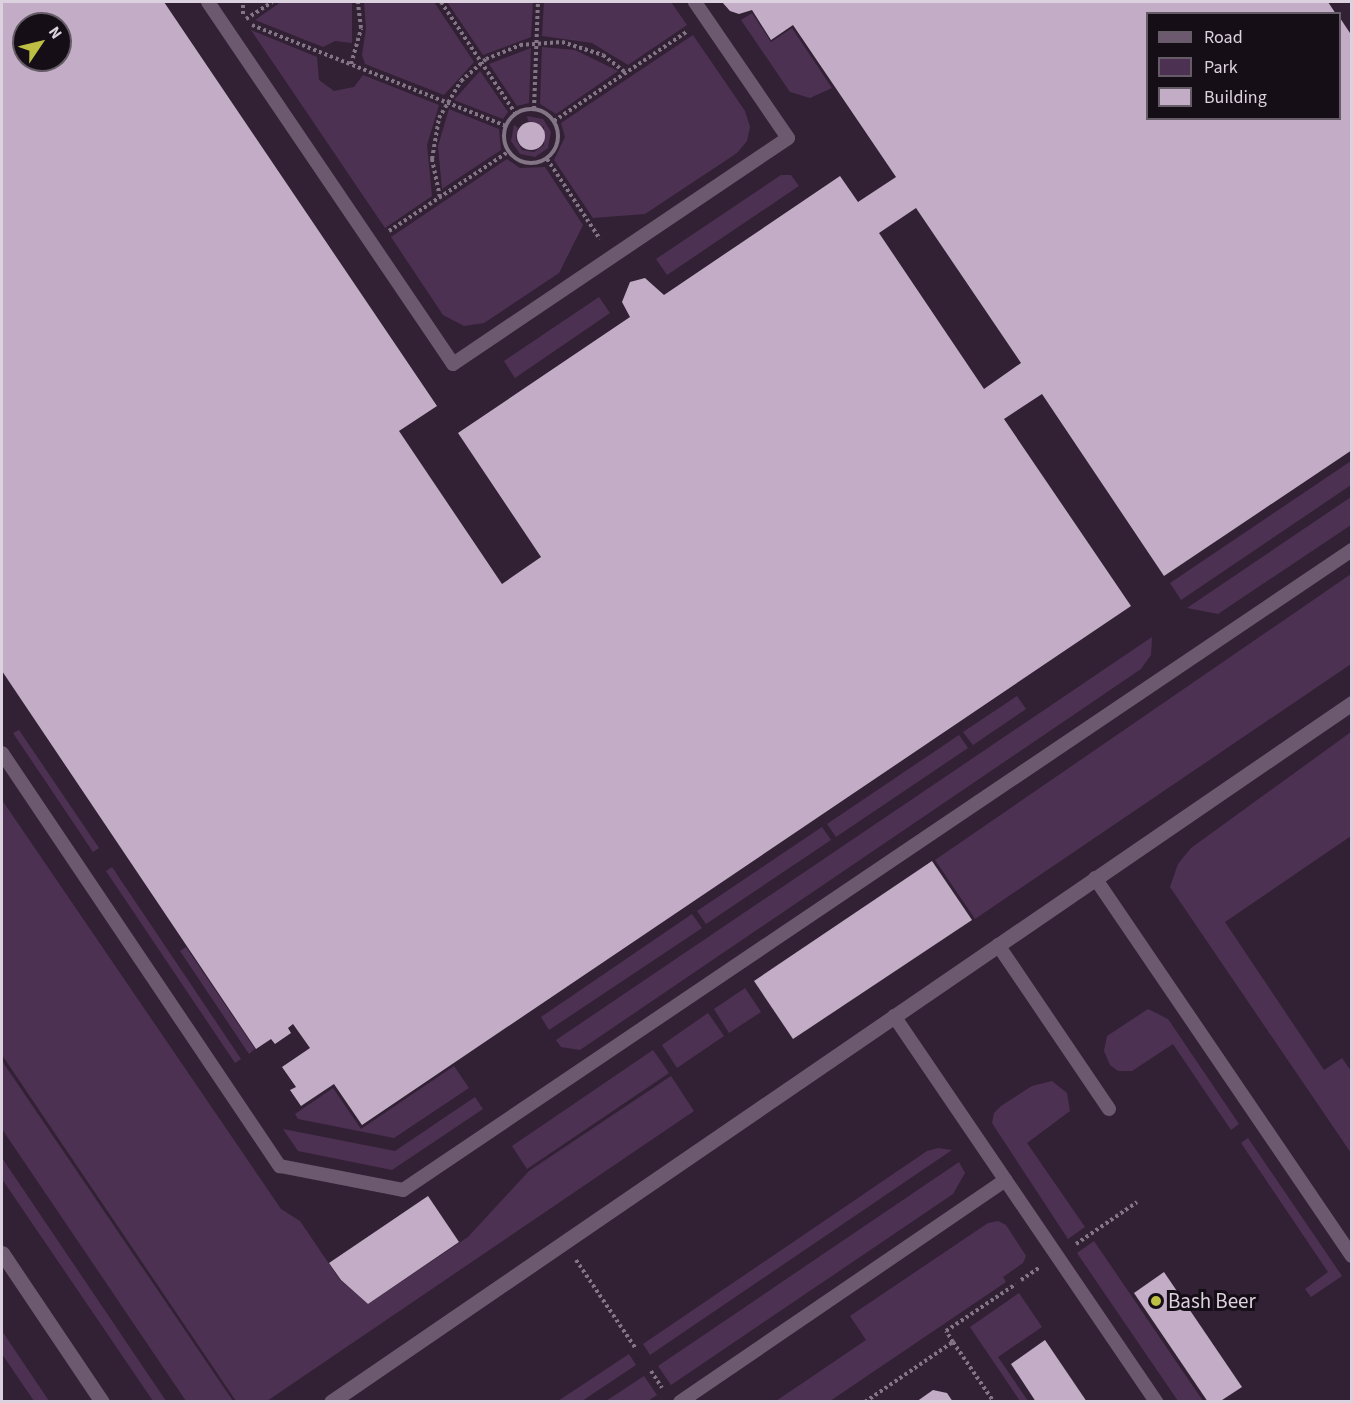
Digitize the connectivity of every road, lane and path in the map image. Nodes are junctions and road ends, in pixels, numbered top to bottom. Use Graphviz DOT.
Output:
graph roads {
  1 [pos="208,2"];
  2 [pos="272,2"];
  3 [pos="358,2"];
  4 [pos="441,2"];
  5 [pos="538,2"];
  6 [pos="695,2"];
  7 [pos="690,30"];
  8 [pos="537,42"];
  9 [pos="482,63"];
  10 [pos="351,64"];
  11 [pos="626,72"];
  12 [pos="446,102"];
  13 [pos="534,109"];
  14 [pos="515,113"];
  15 [pos="554,121"];
  16 [pos="506,126"];
  17 [pos="508,152"];
  18 [pos="547,159"];
  19 [pos="440,197"];
  20 [pos="387,233"];
  21 [pos="604,246"];
  22 [pos="1352,550"];
  23 [pos="1352,703"];
  24 [pos="2,753"];
  25 [pos="1095,878"];
  26 [pos="998,945"];
  27 [pos="894,1016"];
  28 [pos="1109,1109"];
  29 [pos="1005,1180"];
  30 [pos="1137,1202"];
  31 [pos="1080,1241"];
  32 [pos="563,1242"];
  33 [pos="2,1253"];
  34 [pos="1352,1256"];
  35 [pos="1016,1284"];
  36 [pos="953,1342"];
  37 [pos="636,1349"];
  38 [pos="651,1371"];
  39 [pos="664,1390"];
  40 [pos="102,1401"];
  41 [pos="331,1401"];
  42 [pos="680,1401"];
  43 [pos="865,1401"];
  44 [pos="994,1401"];
  45 [pos="1156,1401"];
  1 -- 6 [label="lane"];
  2 -- 10 [label="path"];
  3 -- 10 [label="path"];
  4 -- 9 [label="path"];
  5 -- 8 [label="path"];
  7 -- 11 [label="path"];
  8 -- 9 [label="path"];
  8 -- 11 [label="path"];
  8 -- 13 [label="path"];
  9 -- 12 [label="path"];
  9 -- 14 [label="path"];
  10 -- 12 [label="path"];
  11 -- 15 [label="path"];
  12 -- 16 [label="path"];
  12 -- 19 [label="path"];
  13 -- 14 [label="path"];
  13 -- 15 [label="path"];
  14 -- 16 [label="path"];
  15 -- 18 [label="path"];
  16 -- 17 [label="path"];
  17 -- 18 [label="path"];
  17 -- 19 [label="path"];
  18 -- 21 [label="path"];
  19 -- 20 [label="path"];
  22 -- 24 [label="lane"];
  23 -- 25 [label="street"];
  25 -- 26 [label="street"];
  25 -- 34 [label="lane"];
  26 -- 27 [label="street"];
  26 -- 28 [label="lane"];
  27 -- 29 [label="lane"];
  27 -- 32 [label="street"];
  29 -- 42 [label="lane"];
  29 -- 45 [label="lane"];
  30 -- 31 [label="path"];
  32 -- 37 [label="path"];
  32 -- 41 [label="street"];
  33 -- 40 [label="street"];
  35 -- 36 [label="path"];
  36 -- 43 [label="path"];
  36 -- 44 [label="path"];
  38 -- 39 [label="path"];
}
